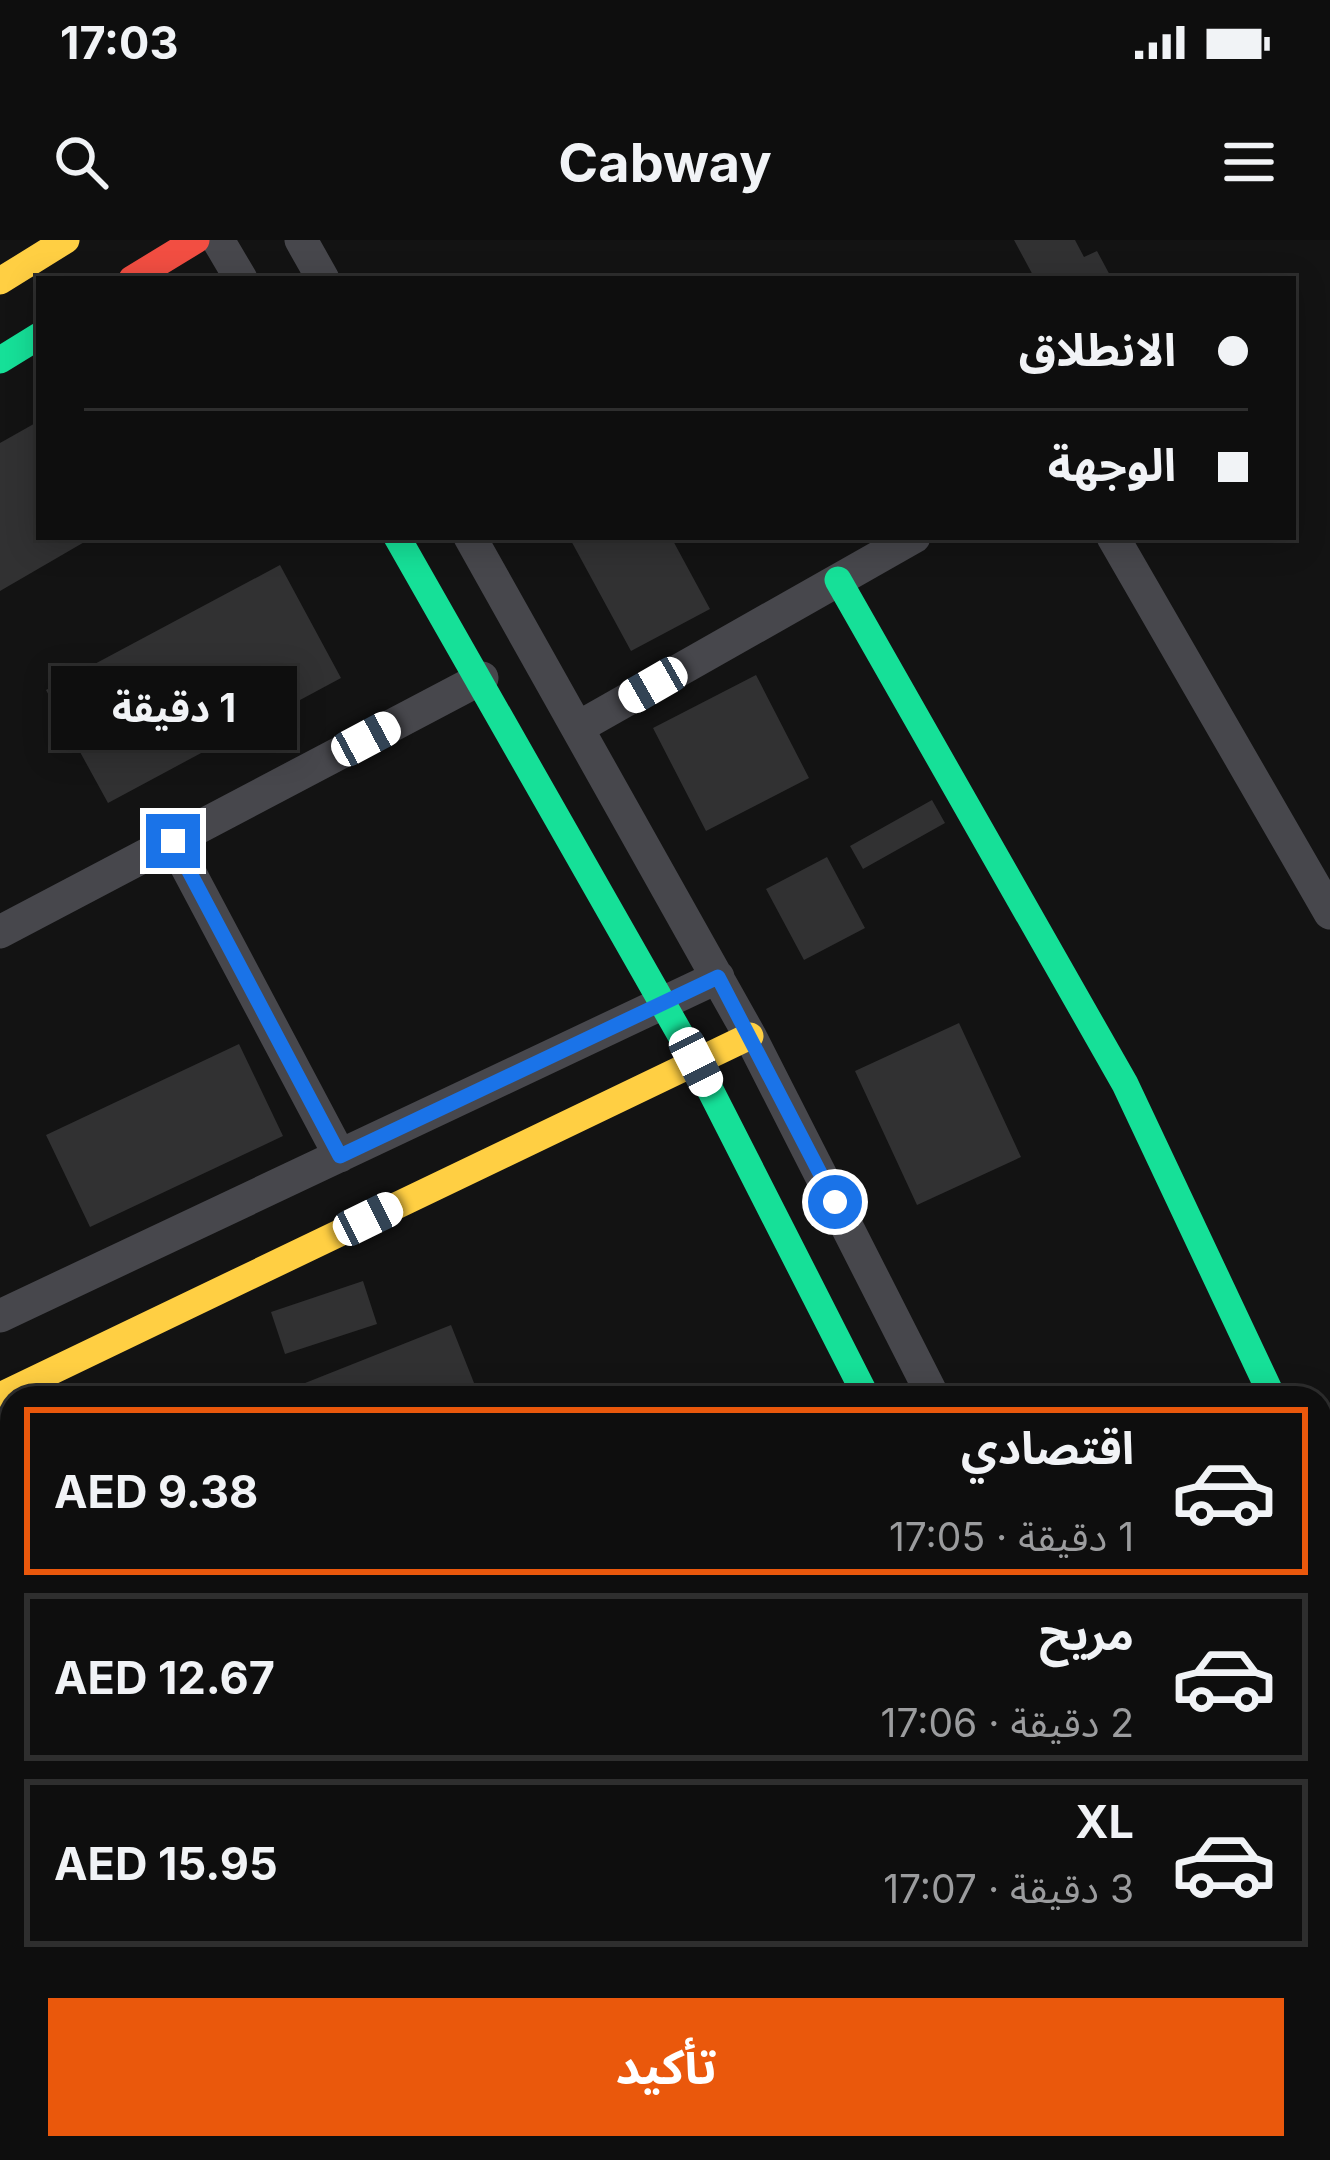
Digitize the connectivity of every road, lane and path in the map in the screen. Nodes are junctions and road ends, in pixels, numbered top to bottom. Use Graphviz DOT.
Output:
graph roads {
  1 [pos="65,240"];
  2 [pos="196,240"];
  3 [pos="218,240"];
  4 [pos="301,240"];
  5 [pos="137,276"];
  6 [pos="239,276"];
  7 [pos="321,276"];
  8 [pos="0,281"];
  9 [pos="36,338"];
  10 [pos="0,360"];
  11 [pos="399,540"];
  12 [pos="472,540"];
  13 [pos="909,540"];
  14 [pos="1115,540"];
  15 [pos="838,580"];
  16 [pos="482,678"];
  17 [pos="579,727"];
  18 [pos="173,841"];
  19 [pos="1330,913"];
  20 [pos="0,932"];
  21 [pos="718,977"];
  22 [pos="663,1003"];
  23 [pos="750,1036"];
  24 [pos="696,1062"];
  25 [pos="340,1156"];
  26 [pos="0,1316"];
  27 [pos="21,1386"];
  28 [pos="861,1386"];
  29 [pos="928,1386"];
  30 [pos="1269,1386"];
  1 -- 8 [label="street"];
  2 -- 5 [label="street"];
  3 -- 6 [label="street"];
  4 -- 7 [label="street"];
  9 -- 10 [label="street"];
  11 -- 16 [label="street"];
  12 -- 17 [label="street"];
  13 -- 15 [label="street"];
  14 -- 19 [label="street"];
  15 -- 17 [label="street"];
  15 -- 30 [label="street"];
  16 -- 18 [label="street"];
  16 -- 22 [label="street"];
  17 -- 21 [label="street"];
  18 -- 20 [label="street"];
  18 -- 25 [label="street"];
  21 -- 22 [label="street"];
  21 -- 23 [label="street"];
  22 -- 24 [label="street"];
  22 -- 25 [label="street"];
  23 -- 24 [label="street"];
  23 -- 29 [label="street"];
  24 -- 27 [label="street"];
  24 -- 28 [label="street"];
  25 -- 26 [label="street"];
}
